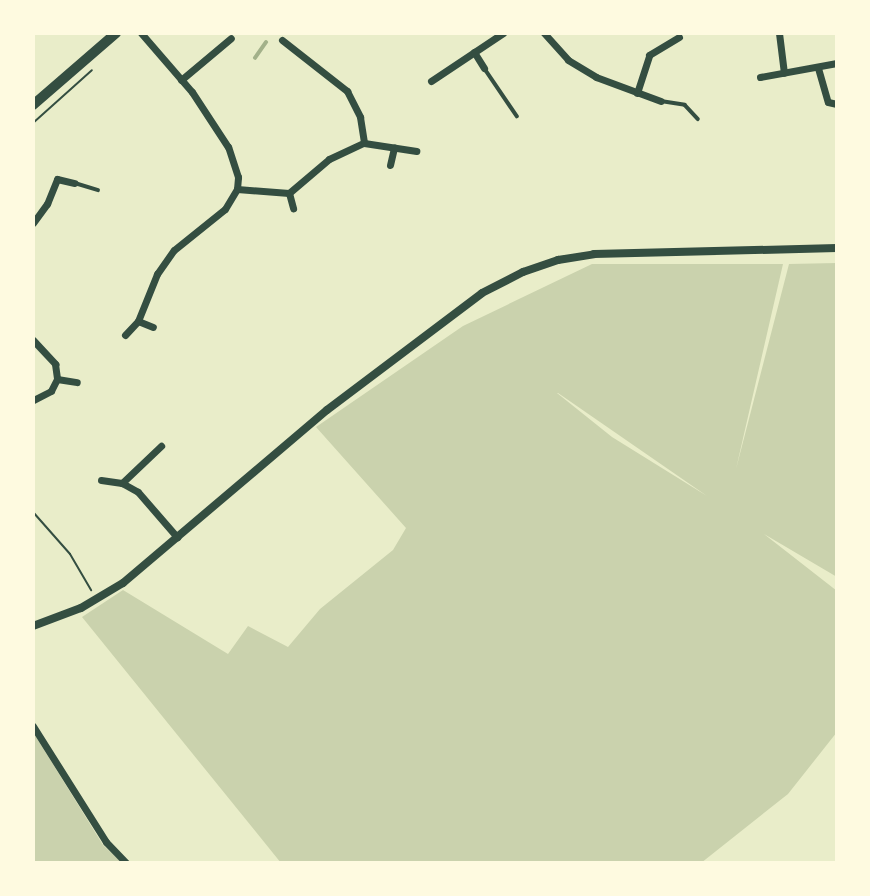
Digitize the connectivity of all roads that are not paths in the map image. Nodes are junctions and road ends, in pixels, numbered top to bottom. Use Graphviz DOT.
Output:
graph roads {
  1 [pos="116,33"];
  2 [pos="141,33"];
  3 [pos="503,33"];
  4 [pos="544,33"];
  5 [pos="779,33"];
  6 [pos="679,37"];
  7 [pos="231,38"];
  8 [pos="282,40"];
  9 [pos="474,52"];
  10 [pos="837,63"];
  11 [pos="484,68"];
  12 [pos="818,68"];
  13 [pos="784,73"];
  14 [pos="760,77"];
  15 [pos="181,79"];
  16 [pos="432,81"];
  17 [pos="637,93"];
  18 [pos="661,100"];
  19 [pos="837,104"];
  20 [pos="33,105"];
  21 [pos="517,116"];
  22 [pos="698,119"];
  23 [pos="364,143"];
  24 [pos="394,147"];
  25 [pos="416,150"];
  26 [pos="390,165"];
  27 [pos="75,183"];
  28 [pos="237,189"];
  29 [pos="98,190"];
  30 [pos="289,193"];
  31 [pos="293,208"];
  32 [pos="33,223"];
  33 [pos="837,248"];
  34 [pos="138,321"];
  35 [pos="153,327"];
  36 [pos="125,335"];
  37 [pos="33,340"];
  38 [pos="57,379"];
  39 [pos="76,382"];
  40 [pos="33,400"];
  41 [pos="161,446"];
  42 [pos="101,480"];
  43 [pos="122,483"];
  44 [pos="177,537"];
  45 [pos="33,626"];
  46 [pos="33,726"];
  47 [pos="126,863"];
  1 -- 20 [label="main road"];
  2 -- 15 [label="street"];
  3 -- 9 [label="street"];
  4 -- 17 [label="street"];
  5 -- 13 [label="street"];
  6 -- 17 [label="street"];
  7 -- 15 [label="street"];
  8 -- 23 [label="street"];
  9 -- 11 [label="street"];
  9 -- 16 [label="street"];
  10 -- 12 [label="street"];
  11 -- 21 [label="lane"];
  12 -- 13 [label="street"];
  12 -- 19 [label="street"];
  13 -- 14 [label="street"];
  15 -- 28 [label="street"];
  17 -- 18 [label="street"];
  18 -- 22 [label="lane"];
  23 -- 24 [label="street"];
  23 -- 30 [label="street"];
  24 -- 25 [label="street"];
  24 -- 26 [label="street"];
  27 -- 29 [label="lane"];
  27 -- 32 [label="street"];
  28 -- 30 [label="street"];
  28 -- 34 [label="street"];
  30 -- 31 [label="street"];
  33 -- 44 [label="street"];
  34 -- 35 [label="street"];
  34 -- 36 [label="street"];
  37 -- 38 [label="street"];
  38 -- 39 [label="street"];
  38 -- 40 [label="street"];
  41 -- 43 [label="street"];
  42 -- 43 [label="street"];
  43 -- 44 [label="street"];
  44 -- 45 [label="street"];
  46 -- 47 [label="street"];
}
